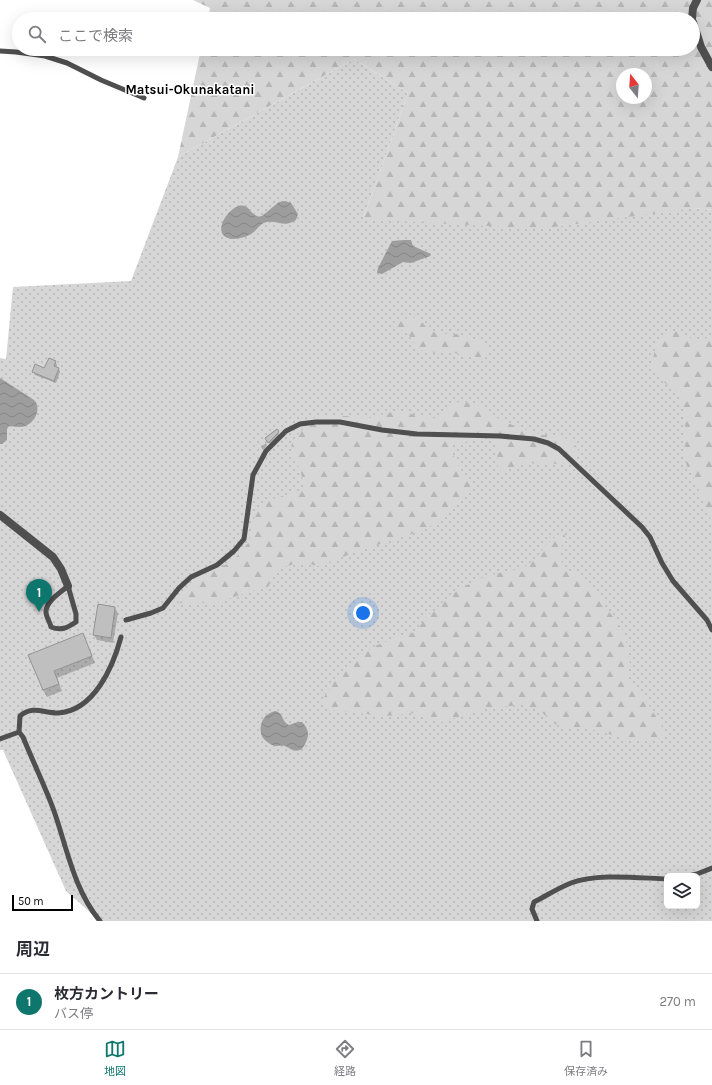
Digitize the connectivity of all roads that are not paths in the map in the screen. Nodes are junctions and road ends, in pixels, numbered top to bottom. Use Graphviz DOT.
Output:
graph roads {
  1 [pos="698,0"];
  2 [pos="692,12"];
  3 [pos="700,44"];
  4 [pos="0,51"];
  5 [pos="12,52"];
  6 [pos="44,56"];
  7 [pos="712,67"];
  8 [pos="144,98"];
  9 [pos="0,515"];
  10 [pos="68,586"];
  11 [pos="126,620"];
  12 [pos="712,630"];
  13 [pos="121,637"];
  14 [pos="19,732"];
  15 [pos="0,739"];
  16 [pos="712,868"];
  17 [pos="700,873"];
  18 [pos="664,879"];
  19 [pos="100,921"];
  20 [pos="536,921"];
  1 -- 2 [label="street"];
  3 -- 7 [label="street"];
  4 -- 5 [label="lane"];
  6 -- 8 [label="lane"];
  9 -- 10 [label="street"];
  10 -- 10 [label="lane"];
  11 -- 12 [label="lane"];
  13 -- 14 [label="lane"];
  14 -- 15 [label="lane"];
  14 -- 19 [label="lane"];
  16 -- 17 [label="lane"];
  18 -- 20 [label="lane"];
}
